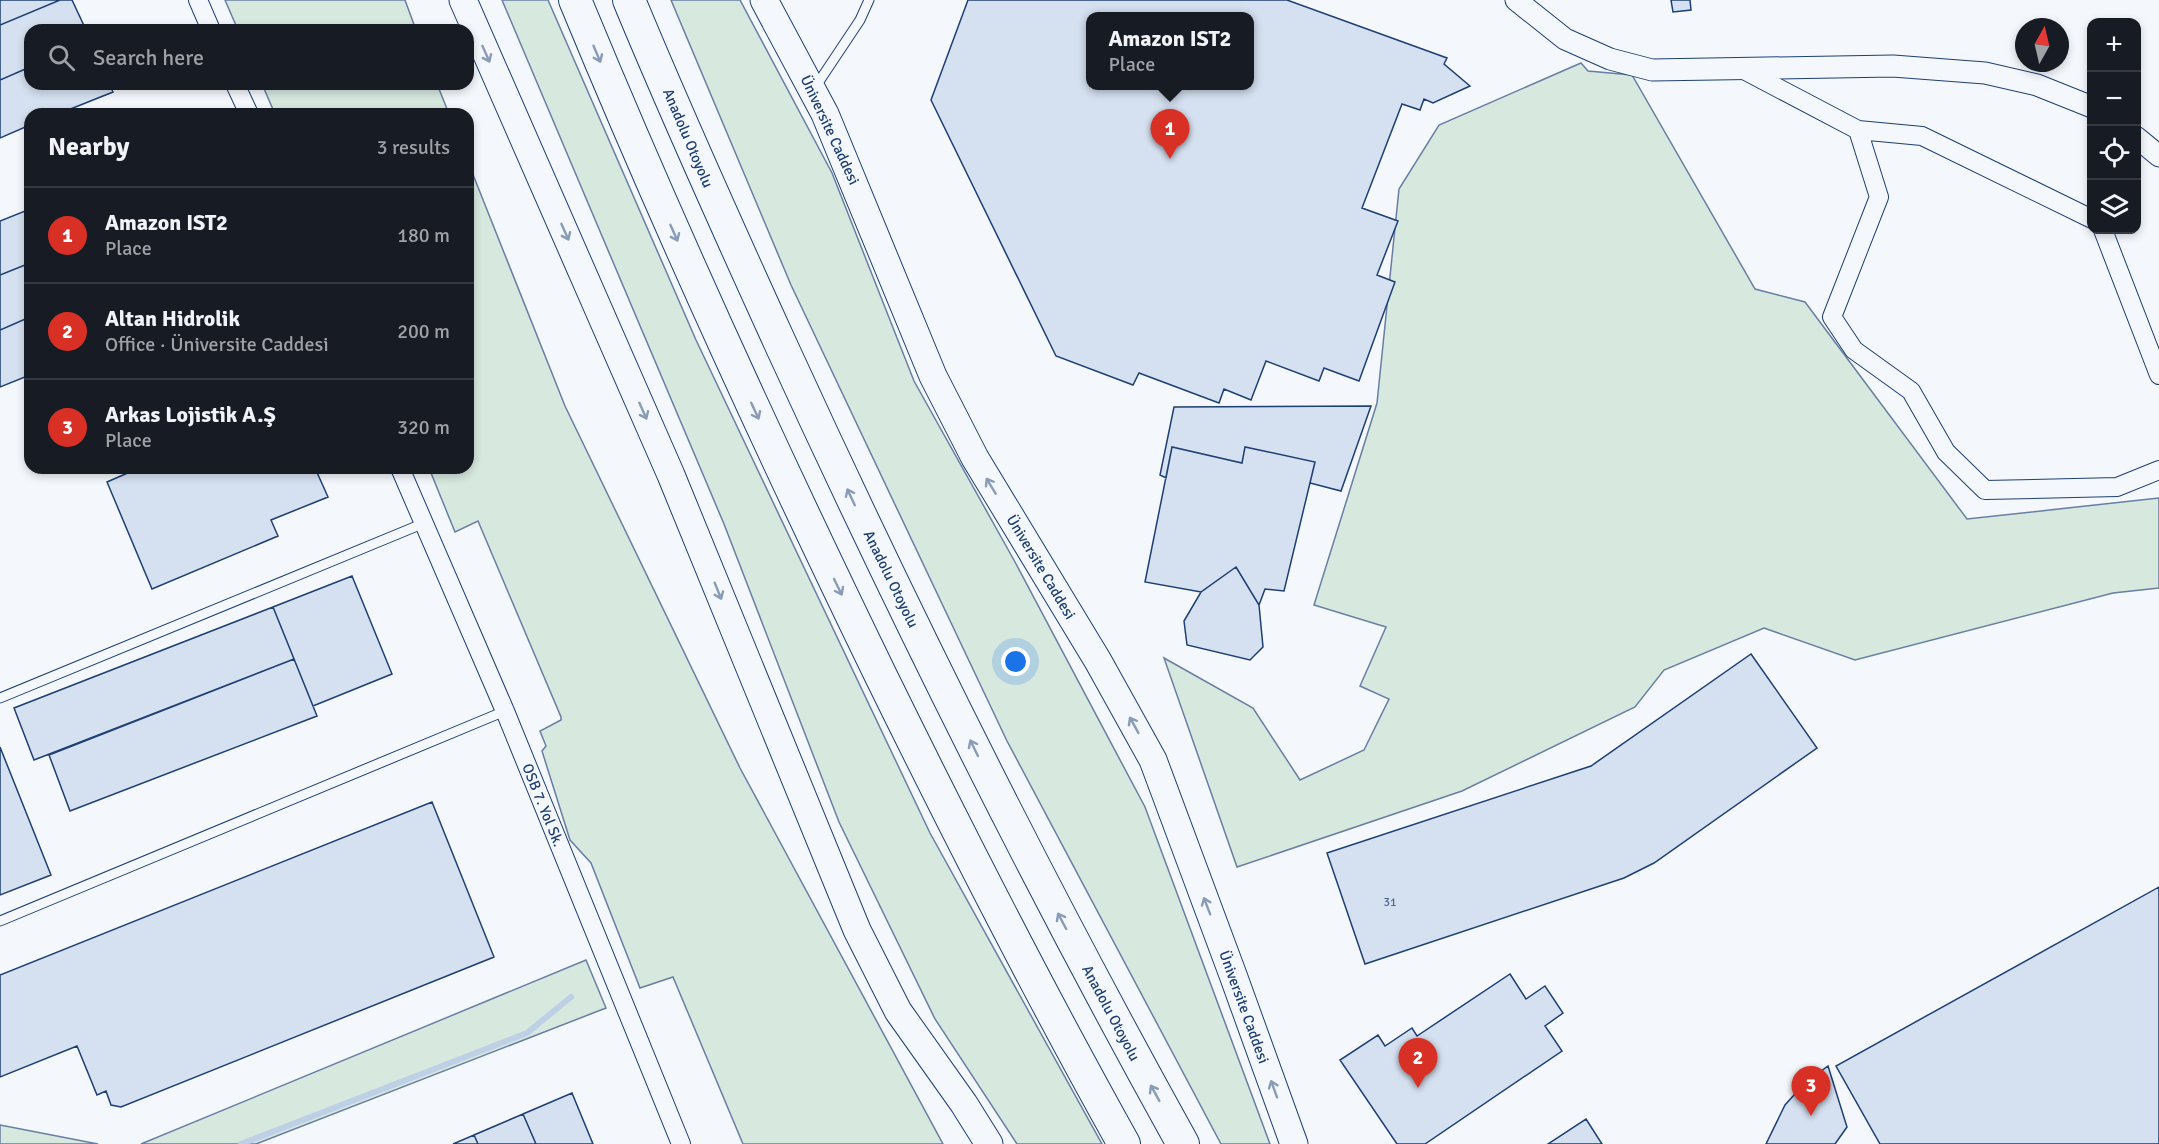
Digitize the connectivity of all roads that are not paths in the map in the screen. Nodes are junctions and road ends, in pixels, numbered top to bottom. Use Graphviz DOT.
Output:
graph roads {
  1 [pos="198,0"];
  2 [pos="463,0"];
  3 [pos="574,0"];
  4 [pos="629,0"];
  5 [pos="764,0"];
  6 [pos="869,0"];
  7 [pos="1516,0"];
  8 [pos="208,24"];
  9 [pos="474,24"];
  10 [pos="474,25"];
  11 [pos="1742,69"];
  12 [pos="239,90"];
  13 [pos="813,91"];
  14 [pos="2087,105"];
  15 [pos="246,108"];
  16 [pos="1858,130"];
  17 [pos="2141,141"];
  18 [pos="2159,156"];
  19 [pos="2087,217"];
  20 [pos="2105,234"];
  21 [pos="2157,364"];
  22 [pos="2159,470"];
  23 [pos="402,474"];
  24 [pos="422,524"];
  25 [pos="0,698"];
  26 [pos="505,711"];
  27 [pos="0,921"];
  28 [pos="898,1011"];
  29 [pos="681,1144"];
  30 [pos="969,1144"];
  31 [pos="989,1144"];
  32 [pos="1124,1144"];
  33 [pos="1183,1144"];
  34 [pos="1294,1144"];
  1 -- 8 [label="street"];
  2 -- 9 [label="main road, one-way"];
  3 -- 32 [label="highway, one-way"];
  33 -- 4 [label="highway, Anadolu Otoyolu, one-way"];
  5 -- 13 [label="main road, Üniversite Caddesi"];
  6 -- 13 [label="lane"];
  7 -- 11 [label="street"];
  10 -- 28 [label="main road, one-way"];
  11 -- 14 [label="street"];
  11 -- 16 [label="street"];
  12 -- 15 [label="street"];
  34 -- 13 [label="main road, Üniversite Caddesi, one-way"];
  16 -- 19 [label="street"];
  16 -- 22 [label="street"];
  17 -- 18 [label="street"];
  20 -- 21 [label="street"];
  23 -- 24 [label="street, OSB 7. Yol Sk."];
  24 -- 25 [label="lane"];
  24 -- 26 [label="street, OSB 7. Yol Sk."];
  26 -- 27 [label="lane"];
  26 -- 29 [label="street, OSB 7. Yol Sk."];
  28 -- 30 [label="main road"];
  28 -- 31 [label="main road"];
}
